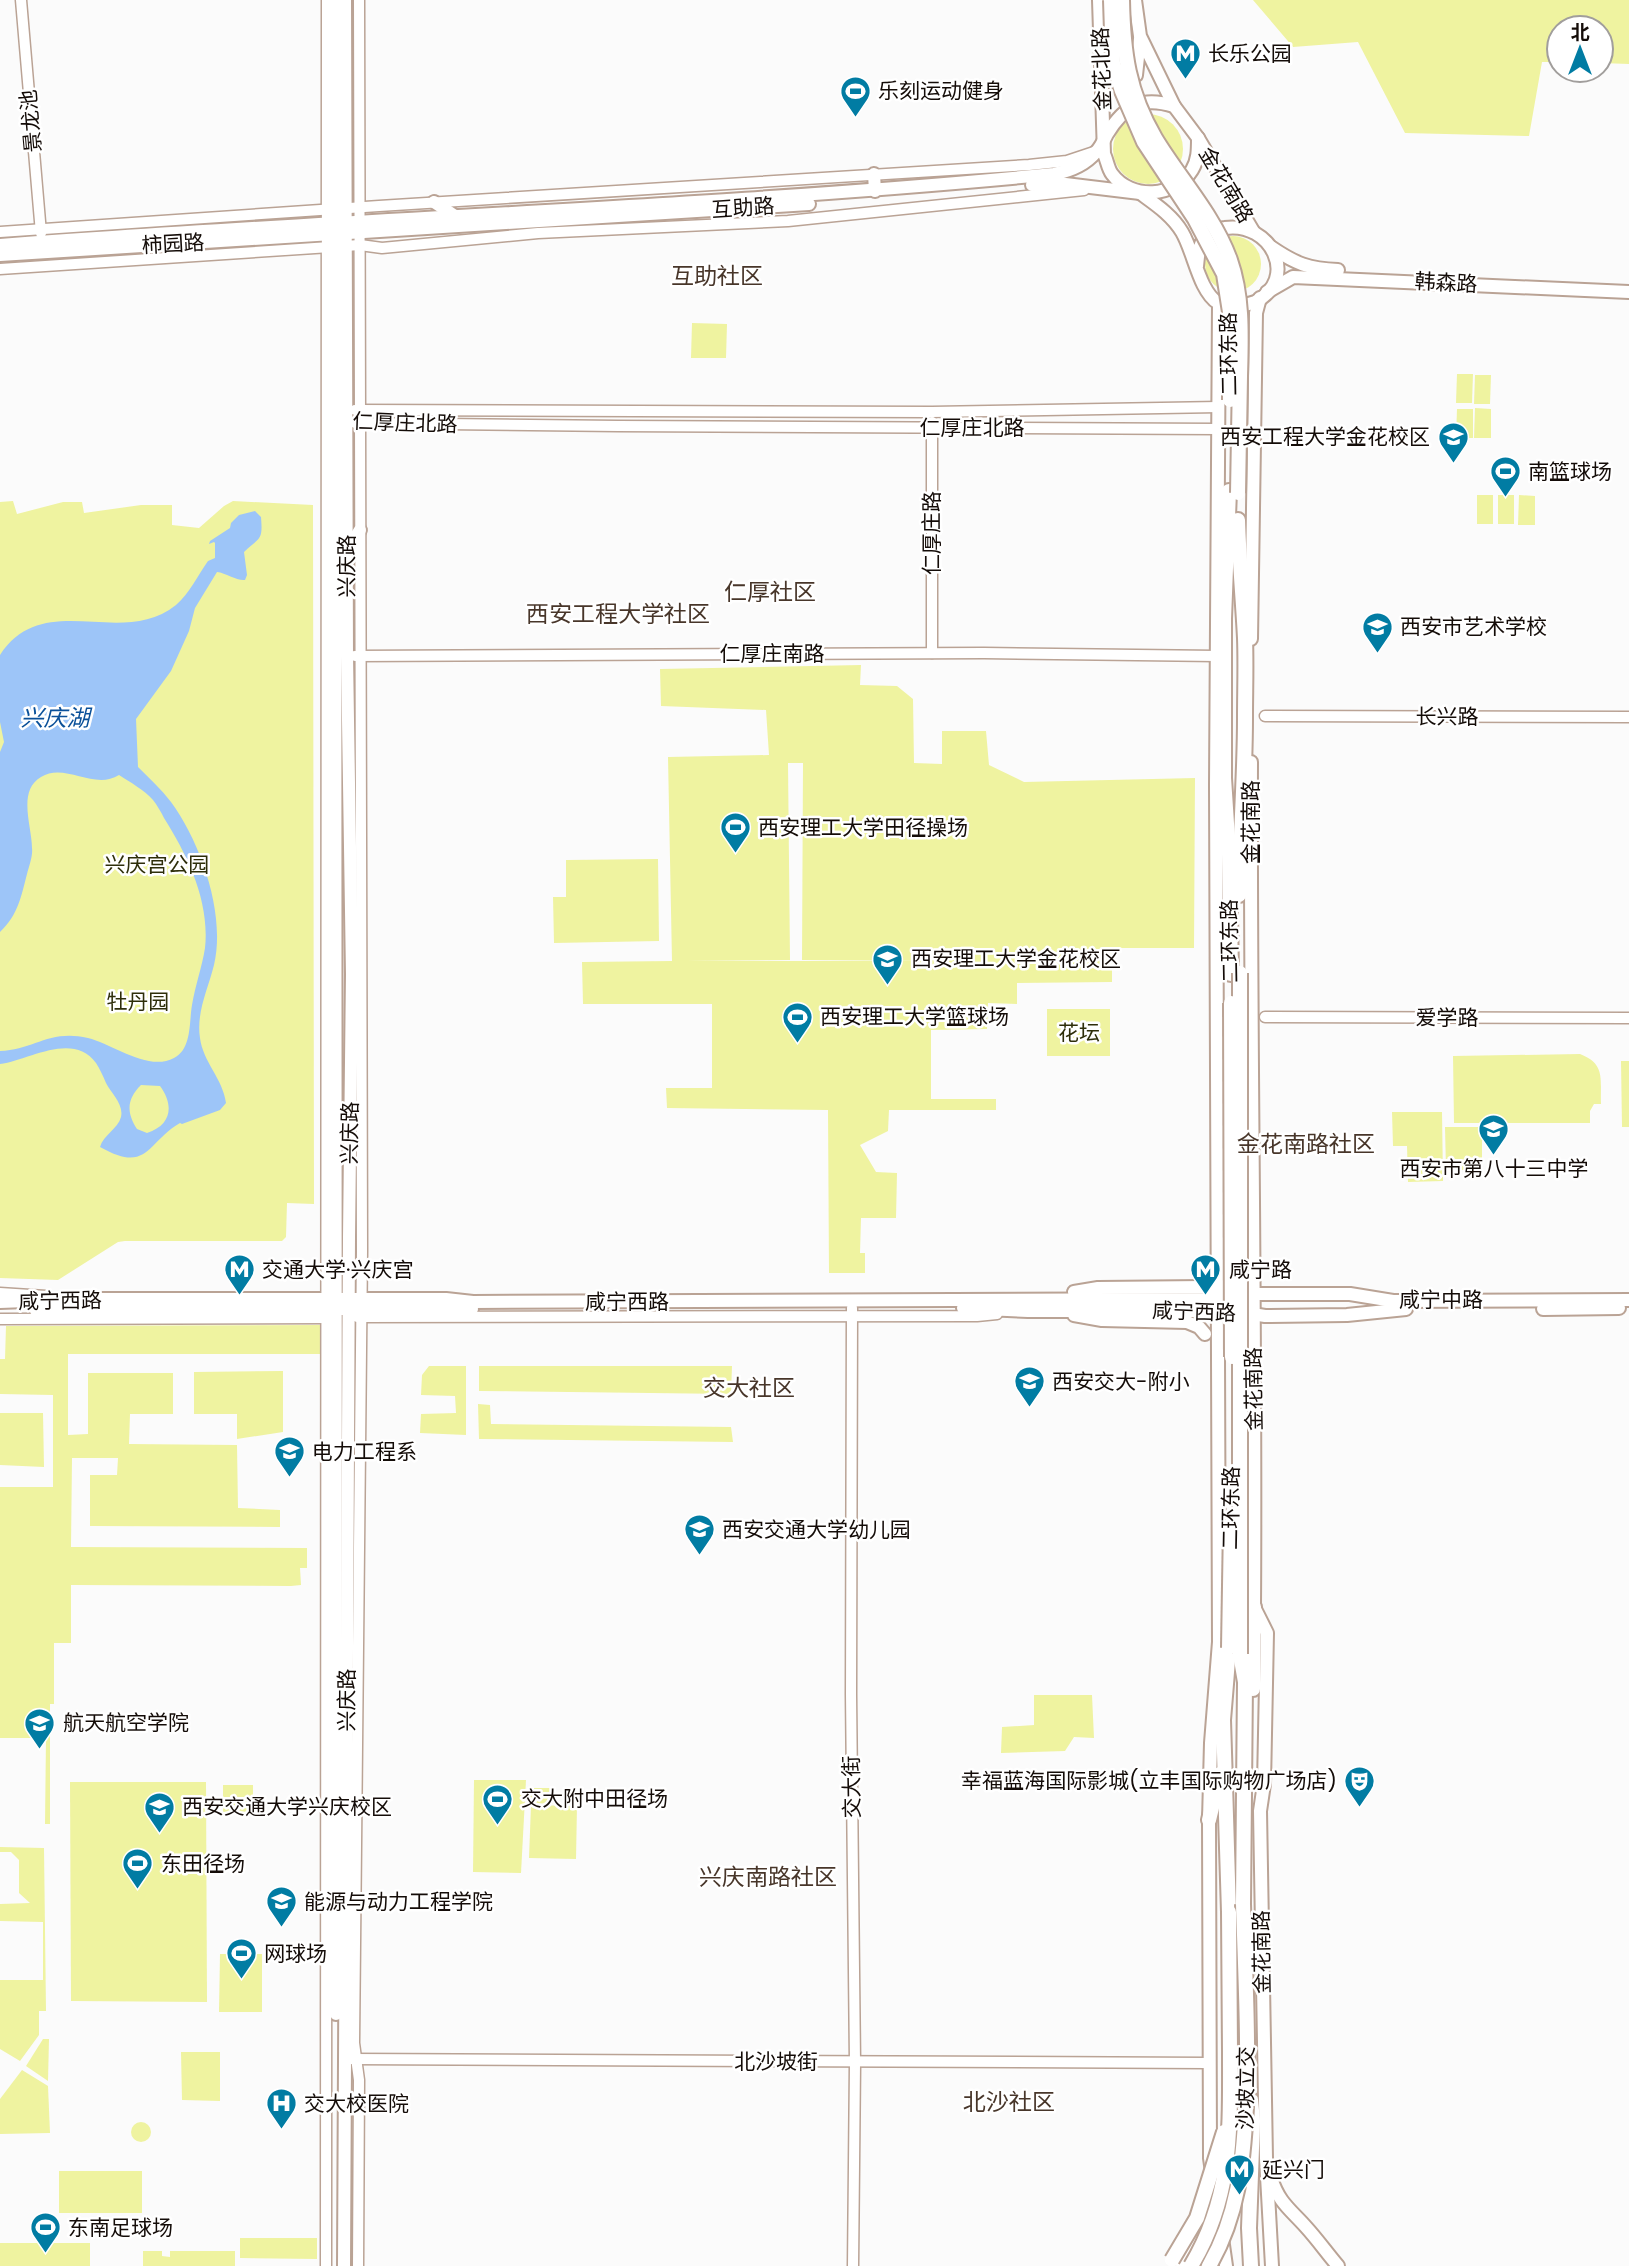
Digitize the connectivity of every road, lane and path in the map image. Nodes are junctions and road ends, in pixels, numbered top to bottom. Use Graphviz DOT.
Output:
graph roads {
  1 [pos="21,0"];
  2 [pos="327,0"];
  3 [pos="335,0"];
  4 [pos="345,0"];
  5 [pos="359,0"];
  6 [pos="1099,0"];
  7 [pos="1111,0"];
  8 [pos="1122,0"];
  9 [pos="1135,0"];
  10 [pos="1140,36"];
  11 [pos="1101,47"];
  12 [pos="1174,106"];
  13 [pos="1198,138"];
  14 [pos="1101,145"];
  15 [pos="874,174"];
  16 [pos="875,191"];
  17 [pos="1140,193"];
  18 [pos="434,202"];
  19 [pos="359,207"];
  20 [pos="335,209"];
  21 [pos="456,217"];
  22 [pos="0,232"];
  23 [pos="360,233"];
  24 [pos="1254,233"];
  25 [pos="335,235"];
  26 [pos="42,236"];
  27 [pos="0,245"];
  28 [pos="1271,247"];
  29 [pos="0,255"];
  30 [pos="1197,266"];
  31 [pos="0,269"];
  32 [pos="1629,284"];
  33 [pos="1629,292"];
  34 [pos="1263,295"];
  35 [pos="1219,304"];
  36 [pos="1219,407"];
  37 [pos="360,411"];
  38 [pos="338,412"];
  39 [pos="932,412"];
  40 [pos="360,424"];
  41 [pos="932,428"];
  42 [pos="1219,429"];
  43 [pos="1246,494"];
  44 [pos="360,530"];
  45 [pos="347,551"];
  46 [pos="1227,578"];
  47 [pos="1217,615"];
  48 [pos="1245,637"];
  49 [pos="932,653"];
  50 [pos="343,656"];
  51 [pos="1217,656"];
  52 [pos="1251,669"];
  53 [pos="1265,716"];
  54 [pos="1629,717"];
  55 [pos="1216,785"];
  56 [pos="1251,789"];
  57 [pos="1234,829"];
  58 [pos="1236,973"];
  59 [pos="1265,1017"];
  60 [pos="1629,1018"];
  61 [pos="0,1293"];
  62 [pos="1218,1294"];
  63 [pos="1253,1294"];
  64 [pos="78,1299"];
  65 [pos="1629,1300"];
  66 [pos="0,1302"];
  67 [pos="1629,1307"];
  68 [pos="343,1308"];
  69 [pos="0,1309"];
  70 [pos="22,1309"];
  71 [pos="1056,1310"];
  72 [pos="1218,1310"];
  73 [pos="852,1312"];
  74 [pos="1247,1314"];
  75 [pos="0,1319"];
  76 [pos="59,1319"];
  77 [pos="1205,1334"];
  78 [pos="1254,1607"];
  79 [pos="1234,1651"];
  80 [pos="1214,1691"];
  81 [pos="1223,1720"];
  82 [pos="1224,1755"];
  83 [pos="1244,1784"];
  84 [pos="1209,1820"];
  85 [pos="1243,1904"];
  86 [pos="1229,1912"];
  87 [pos="350,2059"];
  88 [pos="855,2063"];
  89 [pos="1208,2063"];
  90 [pos="1248,2082"];
  91 [pos="1231,2107"];
  92 [pos="1210,2158"];
  93 [pos="1266,2158"];
  94 [pos="1250,2206"];
  95 [pos="326,2266"];
  96 [pos="337,2266"];
  97 [pos="344,2266"];
  98 [pos="358,2266"];
  99 [pos="853,2266"];
  100 [pos="1167,2266"];
  101 [pos="1182,2266"];
  102 [pos="1191,2266"];
  103 [pos="1209,2266"];
  104 [pos="1226,2266"];
  105 [pos="1251,2266"];
  106 [pos="1265,2266"];
  107 [pos="1272,2266"];
  108 [pos="1338,2266"];
  1 -- 26 [label="street, 景龙池"];
  2 -- 20 [label="street"];
  3 -- 20 [label="main road, 兴庆路"];
  4 -- 20 [label="main road, 兴庆路"];
  5 -- 19 [label="street"];
  6 -- 11 [label="main road, 金花北路"];
  7 -- 43 [label="highway, 二环东路, bridge"];
  8 -- 43 [label="highway, 二环东路, bridge"];
  9 -- 10 [label="main road, 金花北路"];
  10 -- 11 [label="main road"];
  10 -- 12 [label="main road, 金花北路"];
  11 -- 14 [label="main road, 金花北路"];
  12 -- 13 [label="main road"];
  12 -- 14 [label="main road"];
  13 -- 17 [label="main road"];
  13 -- 24 [label="main road, 金花南路"];
  14 -- 15 [label="street"];
  14 -- 16 [label="main road, 互助路"];
  14 -- 17 [label="main road"];
  15 -- 16 [label="main road"];
  15 -- 18 [label="street"];
  16 -- 21 [label="main road, 互助路"];
  17 -- 23 [label="main road, 互助路"];
  17 -- 30 [label="main road"];
  18 -- 19 [label="street"];
  18 -- 21 [label="main road"];
  19 -- 20 [label="street"];
  19 -- 23 [label="street"];
  20 -- 25 [label="main road, 兴庆路"];
  20 -- 26 [label="street"];
  21 -- 23 [label="main road, 互助路"];
  22 -- 26 [label="street"];
  23 -- 25 [label="main road, 互助路"];
  23 -- 25 [label="street"];
  23 -- 37 [label="street"];
  24 -- 28 [label="main road"];
  24 -- 30 [label="main road"];
  25 -- 26 [label="main road, 柿园路"];
  25 -- 29 [label="main road, 柿园路"];
  25 -- 31 [label="street"];
  25 -- 38 [label="main road, 兴庆路"];
  26 -- 27 [label="main road, 柿园路"];
  28 -- 32 [label="main road, 韩森路"];
  28 -- 34 [label="main road"];
  30 -- 35 [label="main road"];
  33 -- 34 [label="main road, 韩森路"];
  34 -- 35 [label="main road"];
  34 -- 43 [label="main road, 金花南路"];
  35 -- 36 [label="main road, 金花南路"];
  36 -- 39 [label="street, 仁厚庄北路"];
  36 -- 42 [label="main road, 金花南路"];
  37 -- 38 [label="street, 仁厚庄北路"];
  37 -- 39 [label="street, 仁厚庄北路"];
  37 -- 40 [label="street"];
  38 -- 40 [label="street, 仁厚庄北路"];
  38 -- 45 [label="main road, 兴庆路"];
  38 -- 50 [label="main road, 兴庆路"];
  38 -- 50 [label="street"];
  39 -- 41 [label="street, 仁厚庄路"];
  40 -- 41 [label="street, 仁厚庄北路"];
  40 -- 44 [label="street"];
  41 -- 42 [label="street, 仁厚庄北路"];
  41 -- 49 [label="street, 仁厚庄路"];
  42 -- 47 [label="main road, 金花南路"];
  43 -- 46 [label="highway, 二环东路"];
  43 -- 48 [label="highway, 二环东路"];
  43 -- 52 [label="main road, 金花南路"];
  44 -- 45 [label="main road"];
  44 -- 50 [label="street"];
  45 -- 50 [label="main road, 兴庆路"];
  46 -- 47 [label="highway"];
  46 -- 57 [label="highway, 二环东路"];
  47 -- 51 [label="main road, 金花南路"];
  48 -- 52 [label="highway"];
  48 -- 57 [label="highway, 二环东路"];
  49 -- 50 [label="street, 仁厚庄南路"];
  49 -- 51 [label="street, 仁厚庄南路"];
  50 -- 68 [label="main road, 兴庆路"];
  50 -- 68 [label="street"];
  51 -- 55 [label="main road, 金花南路"];
  52 -- 56 [label="main road, 金花南路"];
  53 -- 54 [label="street, 长兴路"];
  55 -- 57 [label="highway"];
  55 -- 62 [label="main road, 金花南路"];
  56 -- 57 [label="highway"];
  56 -- 63 [label="main road, 金花南路"];
  57 -- 58 [label="highway, 二环东路"];
  58 -- 74 [label="highway, 二环东路, bridge"];
  58 -- 79 [label="highway, 二环东路, bridge"];
  59 -- 60 [label="street, 爱学路"];
  61 -- 64 [label="street"];
  62 -- 63 [label="main road, 咸宁西路"];
  62 -- 68 [label="main road, 咸宁西路"];
  62 -- 72 [label="main road, 金花南路"];
  63 -- 65 [label="main road, 咸宁中路"];
  63 -- 74 [label="main road, 金花南路"];
  64 -- 66 [label="main road, 咸宁西路"];
  64 -- 68 [label="main road, 咸宁西路"];
  67 -- 74 [label="main road, 咸宁中路"];
  68 -- 70 [label="main road, 咸宁西路"];
  68 -- 73 [label="main road, 咸宁西路"];
  68 -- 76 [label="street"];
  68 -- 87 [label="main road, 兴庆路"];
  68 -- 95 [label="street"];
  68 -- 96 [label="main road, 兴庆路"];
  69 -- 70 [label="main road, 咸宁西路"];
  70 -- 76 [label="main road"];
  71 -- 72 [label="main road, 咸宁西路"];
  71 -- 73 [label="main road, 咸宁西路"];
  71 -- 77 [label="main road"];
  72 -- 74 [label="main road, 咸宁西路"];
  72 -- 80 [label="main road, 金花南路"];
  73 -- 88 [label="street, 交大街"];
  74 -- 78 [label="main road, 金花南路"];
  74 -- 79 [label="highway, 二环东路, bridge"];
  75 -- 76 [label="street"];
  78 -- 83 [label="highway"];
  78 -- 93 [label="main road, 金花南路"];
  79 -- 81 [label="highway, 二环东路"];
  79 -- 83 [label="highway, 二环东路"];
  80 -- 81 [label="highway"];
  80 -- 84 [label="main road, 金花南路"];
  81 -- 82 [label="highway, 二环东路"];
  82 -- 84 [label="highway"];
  82 -- 86 [label="highway, 二环东路"];
  83 -- 85 [label="highway, 二环东路"];
  84 -- 89 [label="main road, 金花南路"];
  85 -- 90 [label="highway, 沙坡立交, bridge"];
  86 -- 91 [label="highway, 沙坡立交, bridge"];
  87 -- 88 [label="street, 北沙坡街"];
  87 -- 97 [label="main road, 兴庆路"];
  87 -- 98 [label="street"];
  88 -- 89 [label="street, 北沙坡街"];
  88 -- 99 [label="street, 交大街"];
  89 -- 92 [label="main road, 金花南路"];
  90 -- 94 [label="highway, bridge"];
  90 -- 103 [label="highway, 沙坡立交, bridge"];
  91 -- 100 [label="highway, bridge"];
  91 -- 102 [label="highway, 沙坡立交, bridge"];
  92 -- 101 [label="main road"];
  92 -- 104 [label="main road, 金花南路"];
  93 -- 107 [label="main road, 金花南路"];
  93 -- 108 [label="main road"];
  94 -- 105 [label="highway"];
  94 -- 106 [label="highway"];
}
